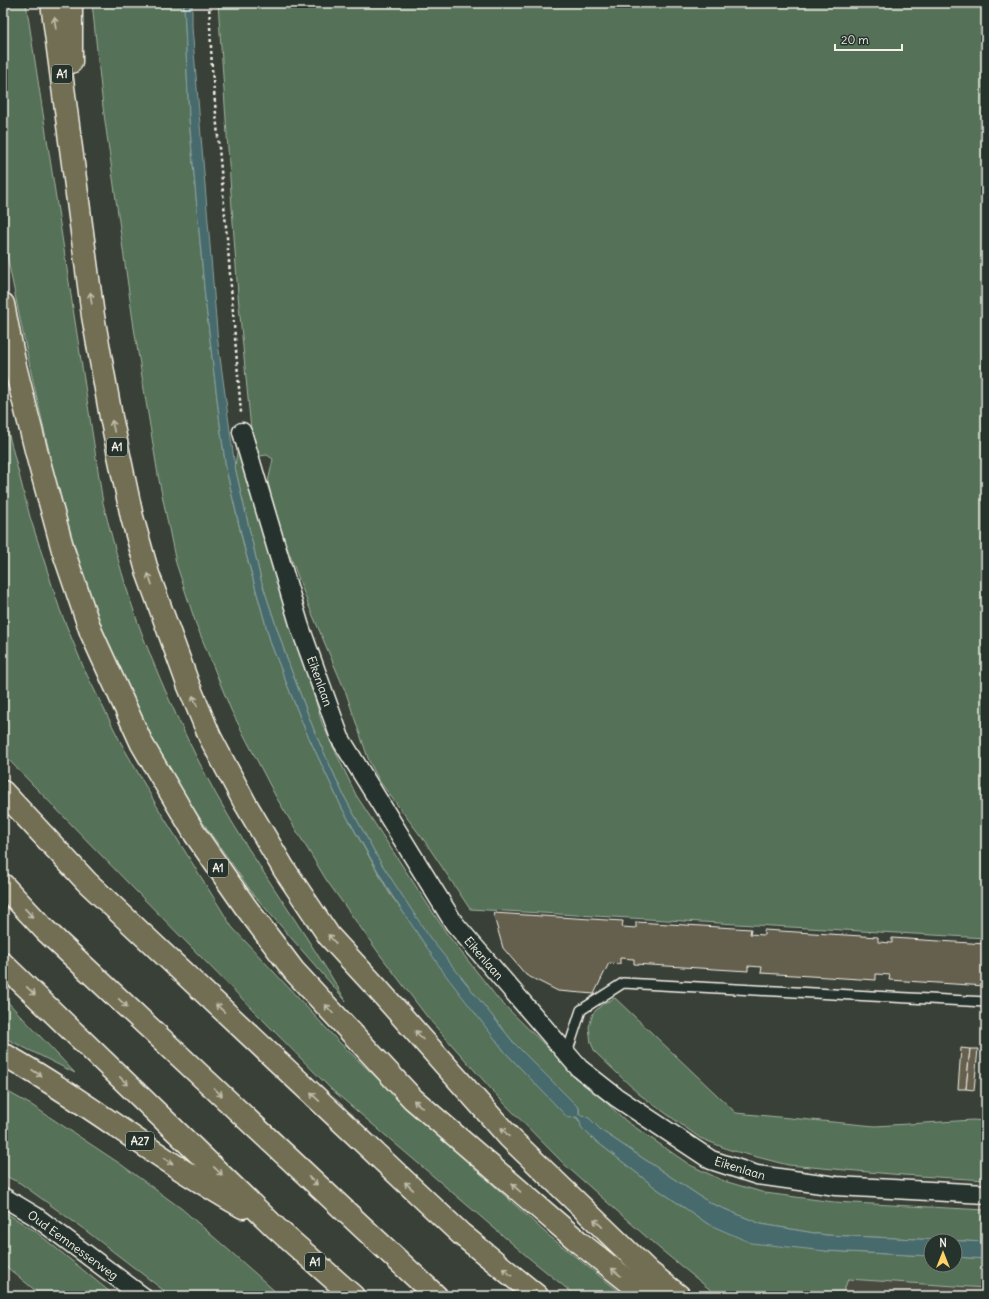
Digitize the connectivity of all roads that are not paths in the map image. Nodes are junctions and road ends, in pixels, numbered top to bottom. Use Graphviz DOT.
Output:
graph roads {
  1 [pos="52,3"];
  2 [pos="71,3"];
  3 [pos="71,145"];
  4 [pos="3,304"];
  5 [pos="242,432"];
  6 [pos="3,792"];
  7 [pos="3,885"];
  8 [pos="3,964"];
  9 [pos="986,1002"];
  10 [pos="567,1053"];
  11 [pos="3,1054"];
  12 [pos="986,1194"];
  13 [pos="3,1196"];
  14 [pos="276,1228"];
  15 [pos="142,1296"];
  16 [pos="353,1296"];
  17 [pos="436,1296"];
  18 [pos="537,1296"];
  19 [pos="646,1296"];
  20 [pos="679,1296"];
  3 -- 1 [label="highway, A1, one-way"];
  2 -- 3 [label="highway, A1"];
  20 -- 3 [label="highway, A1, one-way"];
  19 -- 4 [label="highway, A1, one-way"];
  5 -- 10 [label="street, Eikenlaan"];
  18 -- 6 [label="highway, one-way"];
  7 -- 17 [label="highway, one-way"];
  8 -- 14 [label="highway, A1, one-way"];
  9 -- 10 [label="lane"];
  10 -- 12 [label="street, Eikenlaan"];
  11 -- 14 [label="highway, A27, one-way"];
  13 -- 15 [label="street, Oud Eemnesserweg"];
  14 -- 16 [label="highway, A1"];
}
